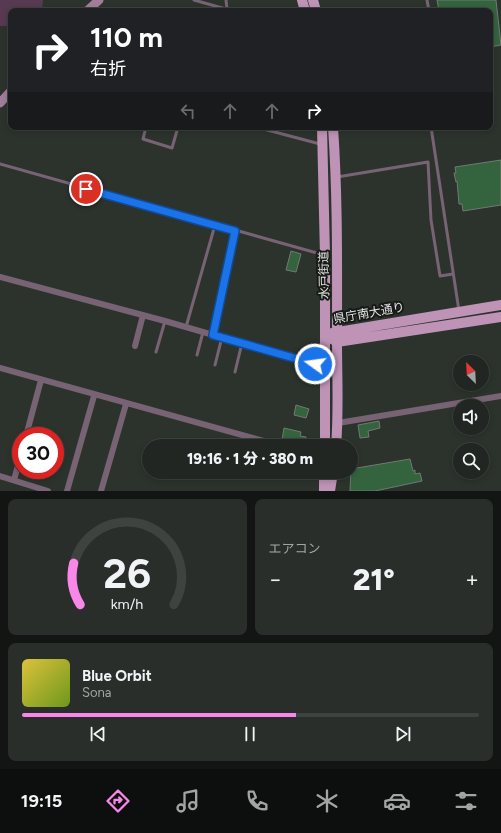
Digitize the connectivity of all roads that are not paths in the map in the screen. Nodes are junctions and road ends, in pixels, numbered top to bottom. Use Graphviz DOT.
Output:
graph roads {
  1 [pos="99,0"];
  2 [pos="194,0"];
  3 [pos="90,8"];
  4 [pos="223,8"];
  5 [pos="8,94"];
  6 [pos="0,103"];
  7 [pos="145,130"];
  8 [pos="177,130"];
  9 [pos="267,130"];
  10 [pos="322,130"];
  11 [pos="333,130"];
  12 [pos="431,130"];
  13 [pos="324,144"];
  14 [pos="324,156"];
  15 [pos="335,157"];
  16 [pos="0,164"];
  17 [pos="336,177"];
  18 [pos="215,225"];
  19 [pos="235,231"];
  20 [pos="325,256"];
  21 [pos="453,274"];
  22 [pos="0,277"];
  23 [pos="501,306"];
  24 [pos="459,312"];
  25 [pos="143,315"];
  26 [pos="501,317"];
  27 [pos="164,321"];
  28 [pos="186,328"];
  29 [pos="337,330"];
  30 [pos="203,332"];
  31 [pos="213,335"];
  32 [pos="325,336"];
  33 [pos="222,338"];
  34 [pos="337,342"];
  35 [pos="242,343"];
  36 [pos="135,346"];
  37 [pos="156,352"];
  38 [pos="197,355"];
  39 [pos="325,364"];
  40 [pos="215,365"];
  41 [pos="0,368"];
  42 [pos="235,372"];
  43 [pos="41,380"];
  44 [pos="94,396"];
  45 [pos="501,396"];
  46 [pos="126,404"];
  47 [pos="338,423"];
  48 [pos="28,427"];
  49 [pos="256,439"];
  50 [pos="325,439"];
  51 [pos="337,439"];
  52 [pos="0,476"];
  53 [pos="324,479"];
  54 [pos="332,479"];
  55 [pos="14,480"];
  56 [pos="48,491"];
  57 [pos="67,491"];
  58 [pos="101,491"];
  59 [pos="324,491"];
  60 [pos="330,491"];
  1 -- 3 [label="street"];
  2 -- 4 [label="lane"];
  5 -- 6 [label="street"];
  7 -- 8 [label="lane"];
  9 -- 13 [label="lane"];
  10 -- 13 [label="main road, 水戸街道"];
  11 -- 15 [label="main road, 水戸街道"];
  12 -- 21 [label="lane"];
  13 -- 14 [label="main road, 水戸街道"];
  14 -- 15 [label="main road"];
  14 -- 20 [label="main road, 水戸街道"];
  15 -- 17 [label="main road, 水戸街道"];
  16 -- 18 [label="lane"];
  17 -- 21 [label="lane"];
  17 -- 29 [label="main road, 水戸街道"];
  18 -- 19 [label="lane"];
  18 -- 28 [label="lane"];
  19 -- 20 [label="lane"];
  19 -- 31 [label="lane"];
  20 -- 32 [label="main road, 水戸街道"];
  21 -- 24 [label="lane"];
  22 -- 25 [label="street"];
  23 -- 24 [label="main road, 県庁南大通り"];
  24 -- 29 [label="main road, 県庁南大通り"];
  25 -- 27 [label="street"];
  25 -- 36 [label="street"];
  26 -- 34 [label="main road, 県庁南大通り"];
  27 -- 28 [label="street"];
  27 -- 37 [label="lane"];
  28 -- 30 [label="street"];
  29 -- 32 [label="main road, 県庁南大通り"];
  29 -- 34 [label="main road, 水戸街道"];
  30 -- 31 [label="street"];
  30 -- 38 [label="lane"];
  31 -- 33 [label="street"];
  32 -- 34 [label="main road, 県庁南大通り"];
  32 -- 39 [label="main road, 水戸街道"];
  33 -- 35 [label="street"];
  33 -- 40 [label="lane"];
  34 -- 47 [label="main road, 水戸街道"];
  35 -- 39 [label="street"];
  35 -- 42 [label="lane"];
  39 -- 50 [label="main road, 水戸街道"];
  41 -- 43 [label="street"];
  43 -- 44 [label="street"];
  43 -- 48 [label="street"];
  44 -- 46 [label="street"];
  44 -- 57 [label="street"];
  45 -- 47 [label="street"];
  46 -- 49 [label="street"];
  46 -- 58 [label="street"];
  47 -- 51 [label="main road, 水戸街道"];
  52 -- 55 [label="street"];
  53 -- 59 [label="main road"];
  54 -- 60 [label="main road"];
  55 -- 56 [label="street"];
}
